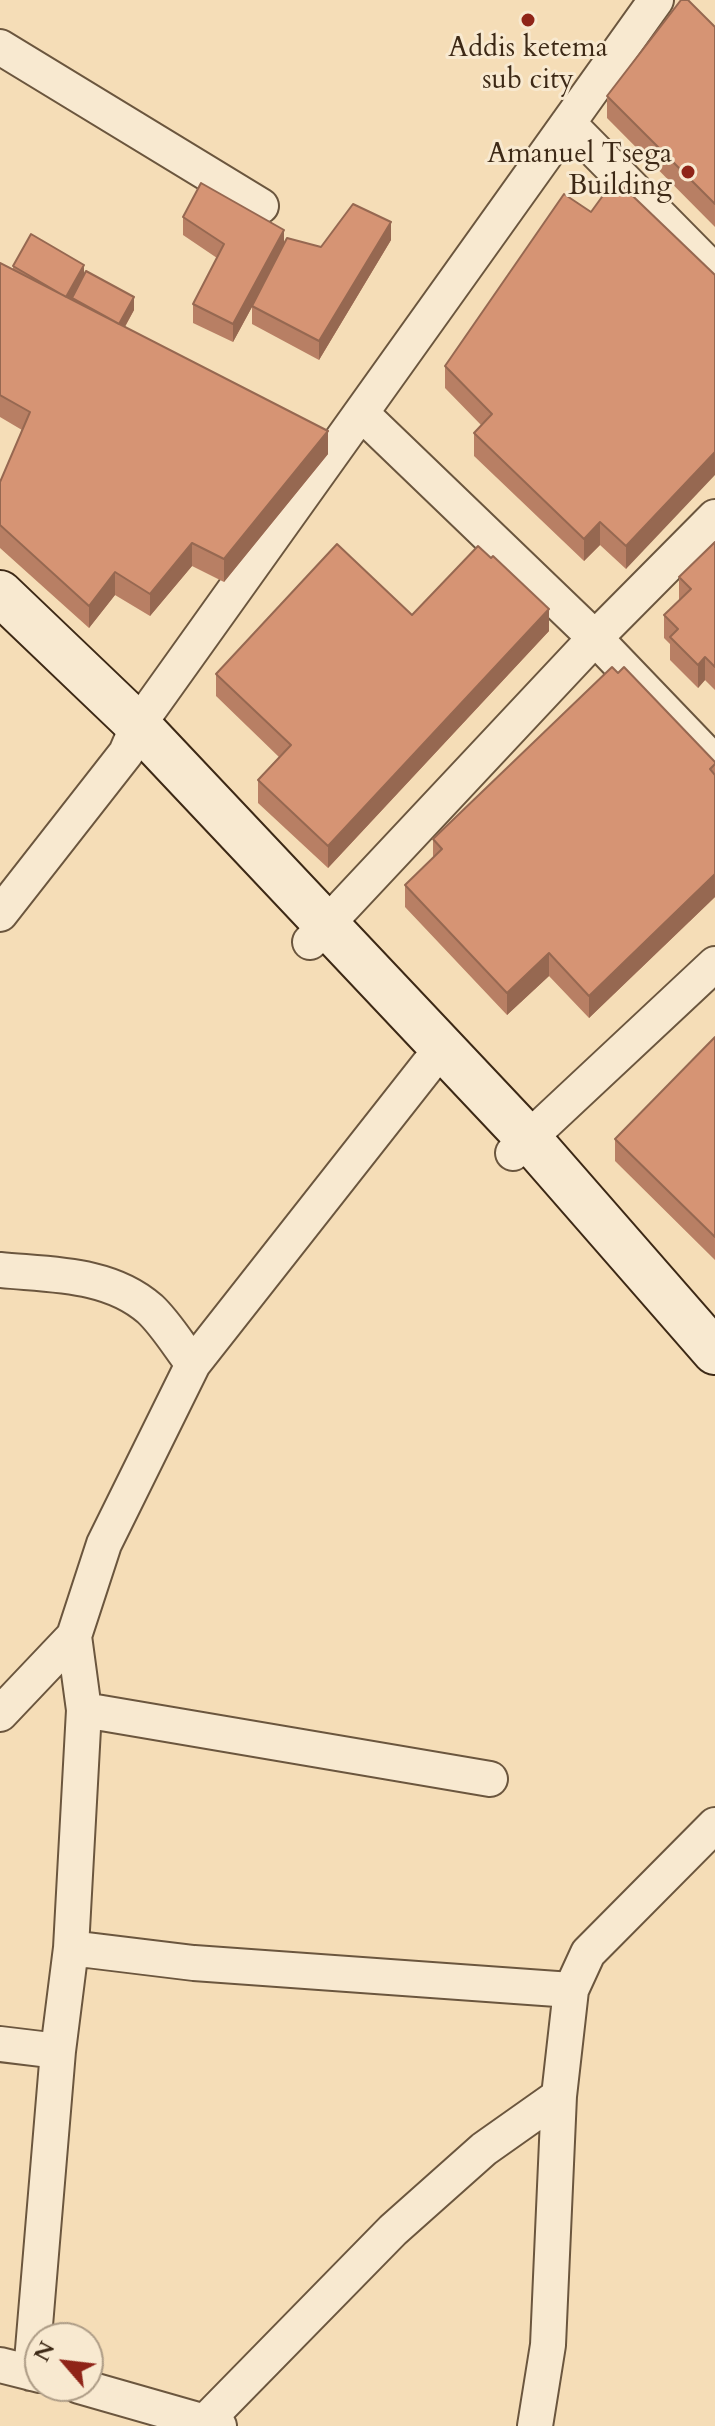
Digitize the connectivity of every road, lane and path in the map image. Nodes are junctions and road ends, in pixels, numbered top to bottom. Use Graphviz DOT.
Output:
graph roads {
  1 [pos="656,0"];
  2 [pos="0,47"];
  3 [pos="568,123"];
  4 [pos="261,206"];
  5 [pos="715,272"];
  6 [pos="362,414"];
  7 [pos="715,517"];
  8 [pos="0,593"];
  9 [pos="0,631"];
  10 [pos="595,638"];
  11 [pos="132,739"];
  12 [pos="715,763"];
  13 [pos="0,914"];
  14 [pos="318,933"];
  15 [pos="715,964"];
  16 [pos="429,1064"];
  17 [pos="521,1146"];
  18 [pos="0,1270"];
  19 [pos="715,1352"];
  20 [pos="193,1364"];
  21 [pos="715,1381"];
  22 [pos="74,1636"];
  23 [pos="84,1710"];
  24 [pos="0,1714"];
  25 [pos="490,1779"];
  26 [pos="715,1825"];
  27 [pos="71,1948"];
  28 [pos="571,1990"];
  29 [pos="0,2044"];
  30 [pos="58,2051"];
  31 [pos="559,2096"];
  32 [pos="29,2322"];
  33 [pos="104,2393"];
  34 [pos="209,2424"];
  35 [pos="535,2426"];
  1 -- 3 [label="street"];
  2 -- 4 [label="street"];
  3 -- 5 [label="street"];
  3 -- 6 [label="street"];
  6 -- 10 [label="street"];
  6 -- 11 [label="street"];
  7 -- 10 [label="street"];
  8 -- 11 [label="main road"];
  9 -- 11 [label="main road"];
  10 -- 12 [label="street"];
  10 -- 14 [label="street"];
  11 -- 13 [label="street"];
  11 -- 14 [label="main road"];
  14 -- 16 [label="main road"];
  14 -- 17 [label="main road"];
  15 -- 17 [label="street"];
  16 -- 17 [label="main road"];
  16 -- 20 [label="street"];
  17 -- 19 [label="main road"];
  17 -- 21 [label="main road"];
  18 -- 20 [label="street"];
  20 -- 22 [label="street"];
  22 -- 23 [label="street"];
  22 -- 24 [label="street"];
  23 -- 25 [label="street"];
  23 -- 27 [label="street"];
  26 -- 28 [label="street"];
  27 -- 28 [label="street"];
  27 -- 30 [label="street"];
  28 -- 31 [label="street"];
  29 -- 30 [label="street"];
  30 -- 32 [label="street"];
  31 -- 34 [label="street"];
  31 -- 35 [label="street"];
  33 -- 34 [label="street"];
}
